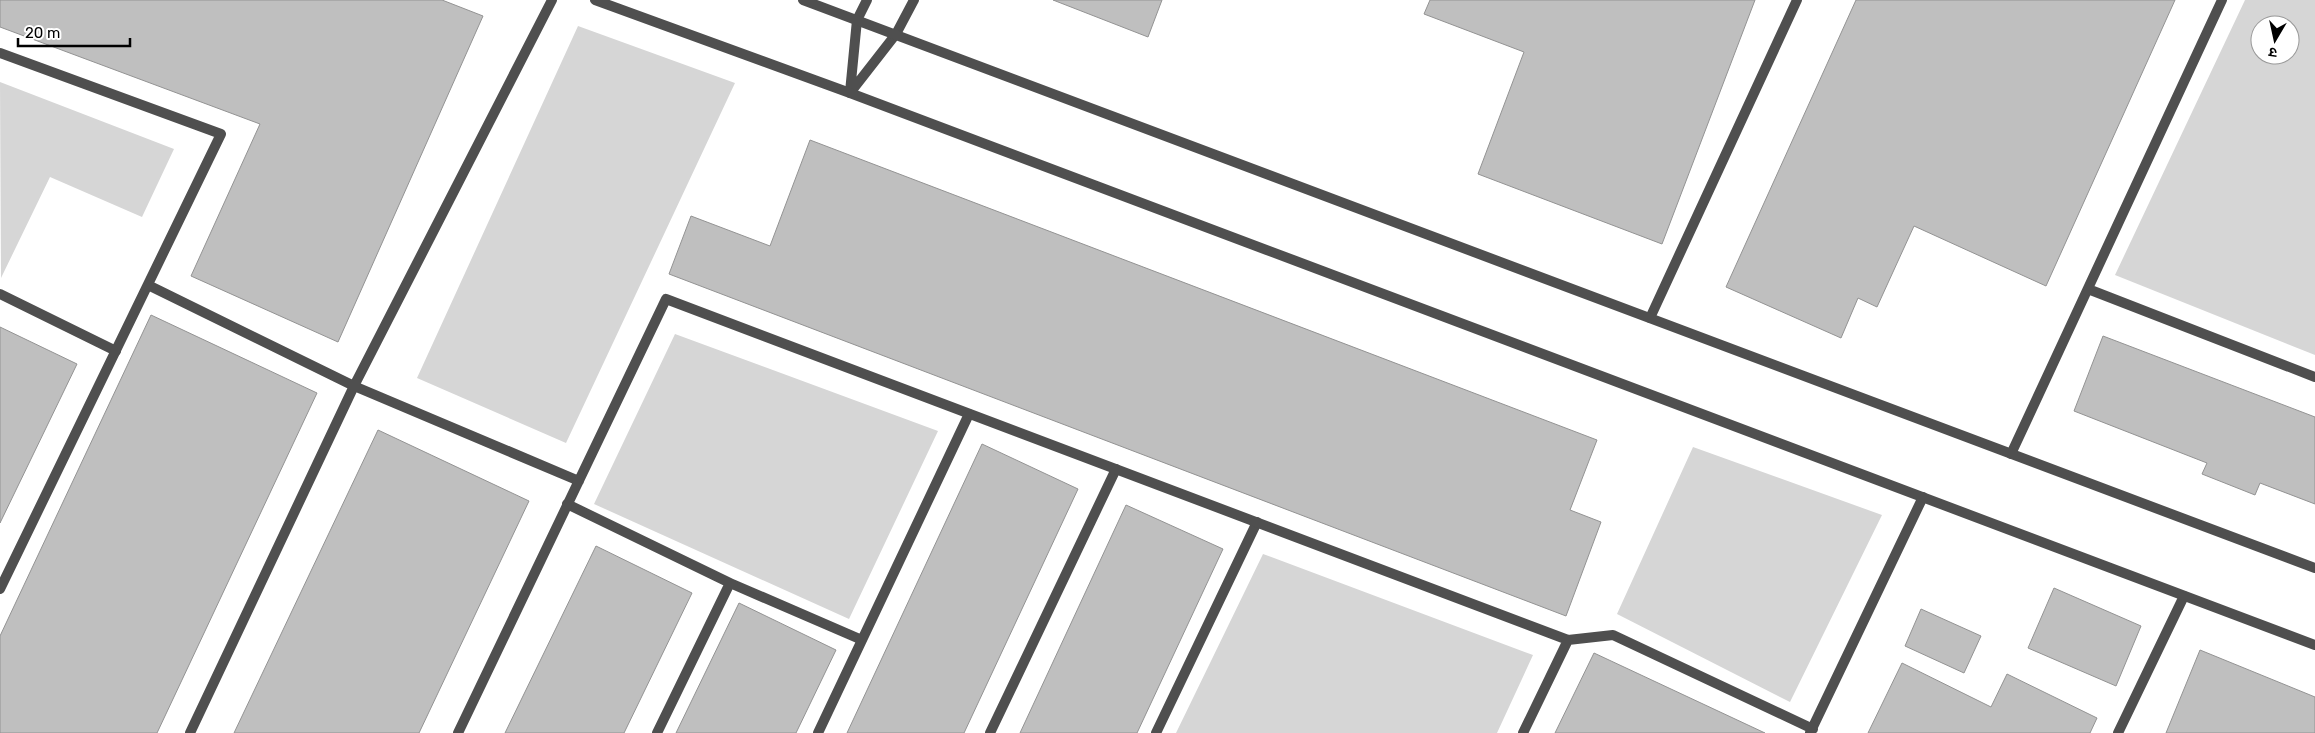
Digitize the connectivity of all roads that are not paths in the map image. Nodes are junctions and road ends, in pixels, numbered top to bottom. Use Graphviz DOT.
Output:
graph roads {
  1 [pos="552,0"];
  2 [pos="595,0"];
  3 [pos="803,0"];
  4 [pos="866,0"];
  5 [pos="914,0"];
  6 [pos="1797,0"];
  7 [pos="2222,0"];
  8 [pos="857,20"];
  9 [pos="896,34"];
  10 [pos="0,53"];
  11 [pos="850,93"];
  12 [pos="148,285"];
  13 [pos="2088,289"];
  14 [pos="0,294"];
  15 [pos="1650,318"];
  16 [pos="116,351"];
  17 [pos="2315,377"];
  18 [pos="354,386"];
  19 [pos="968,414"];
  20 [pos="2011,454"];
  21 [pos="1116,469"];
  22 [pos="579,481"];
  23 [pos="1923,497"];
  24 [pos="567,504"];
  25 [pos="1257,522"];
  26 [pos="2315,568"];
  27 [pos="730,583"];
  28 [pos="0,589"];
  29 [pos="2184,596"];
  30 [pos="862,640"];
  31 [pos="1568,640"];
  32 [pos="2315,645"];
  33 [pos="1812,731"];
  34 [pos="190,733"];
  35 [pos="458,733"];
  36 [pos="657,733"];
  37 [pos="818,733"];
  38 [pos="990,733"];
  39 [pos="1156,733"];
  40 [pos="1523,733"];
  41 [pos="2118,733"];
  1 -- 18 [label="street"];
  2 -- 11 [label="street"];
  3 -- 8 [label="street"];
  4 -- 8 [label="street"];
  5 -- 9 [label="street"];
  6 -- 15 [label="street"];
  7 -- 13 [label="street"];
  8 -- 9 [label="street"];
  8 -- 11 [label="street"];
  9 -- 11 [label="street"];
  9 -- 15 [label="street"];
  10 -- 12 [label="street"];
  11 -- 23 [label="street"];
  12 -- 16 [label="street"];
  12 -- 18 [label="street"];
  13 -- 17 [label="street"];
  13 -- 20 [label="street"];
  14 -- 16 [label="street"];
  15 -- 20 [label="street"];
  16 -- 28 [label="street"];
  18 -- 22 [label="street"];
  18 -- 34 [label="street"];
  19 -- 21 [label="street"];
  19 -- 22 [label="street"];
  19 -- 30 [label="street"];
  20 -- 26 [label="street"];
  21 -- 25 [label="street"];
  21 -- 38 [label="street"];
  22 -- 24 [label="street"];
  23 -- 29 [label="street"];
  23 -- 33 [label="street"];
  24 -- 27 [label="street"];
  24 -- 35 [label="street"];
  25 -- 31 [label="street"];
  25 -- 39 [label="street"];
  27 -- 30 [label="street"];
  27 -- 36 [label="street"];
  29 -- 32 [label="street"];
  29 -- 41 [label="street"];
  30 -- 37 [label="street"];
  31 -- 33 [label="street"];
  31 -- 40 [label="street"];
}
